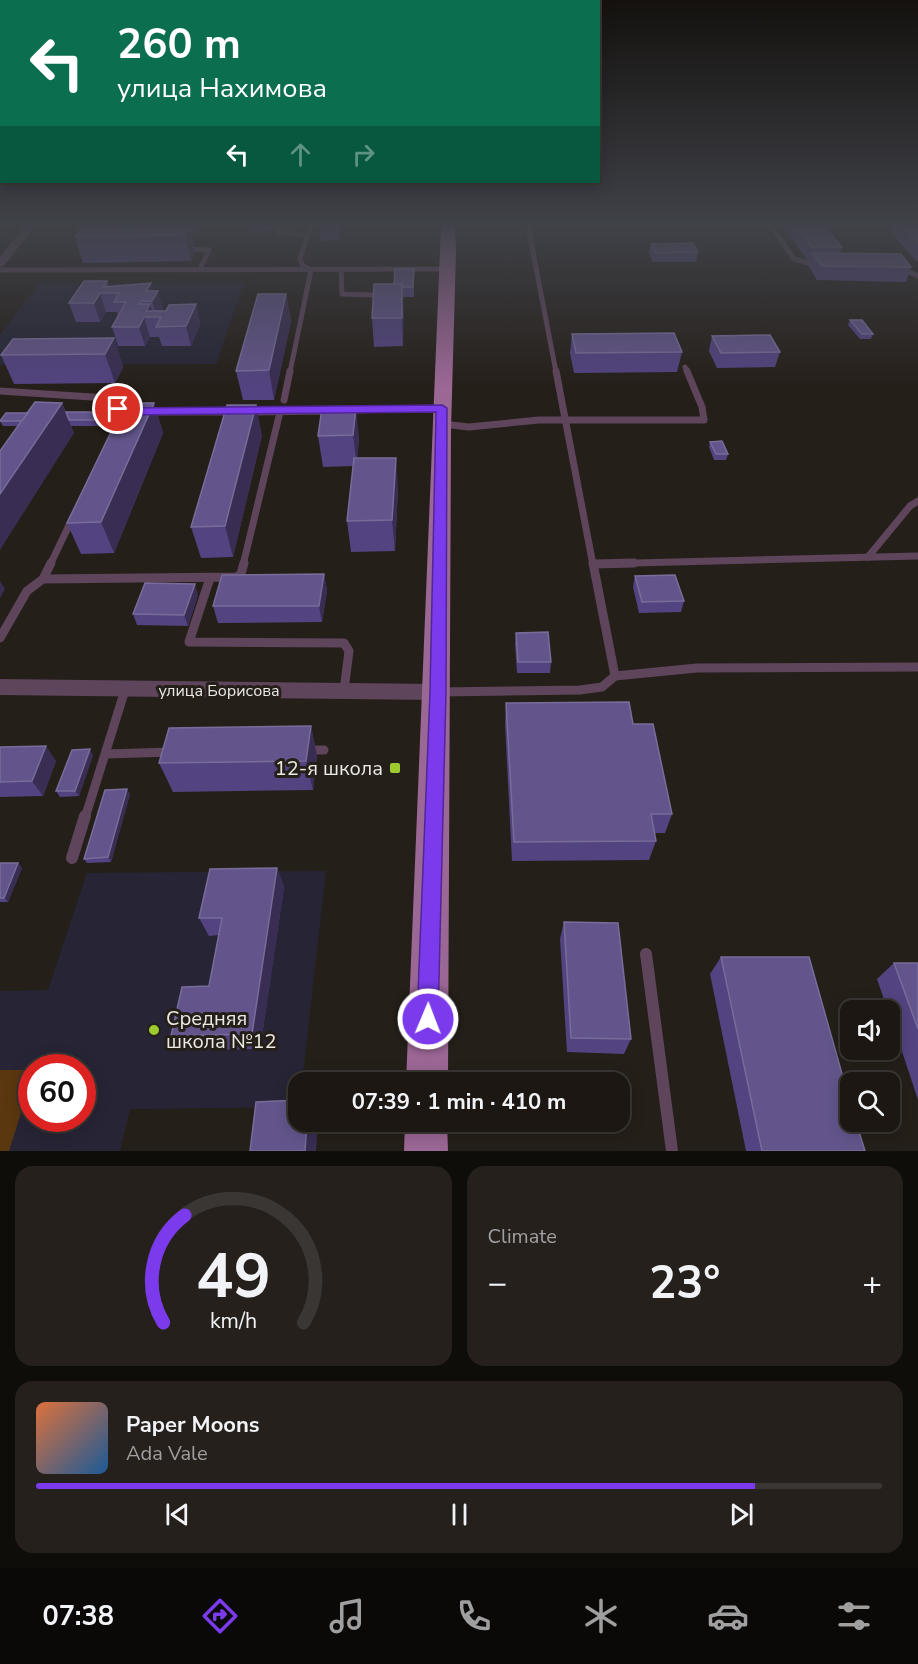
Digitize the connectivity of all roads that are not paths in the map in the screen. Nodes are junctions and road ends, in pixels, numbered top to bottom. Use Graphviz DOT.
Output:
graph roads {
  1 [pos="308,280"];
  2 [pos="341,280"];
  3 [pos="449,280"];
  4 [pos="539,280"];
  5 [pos="373,295"];
  6 [pos="685,367"];
  7 [pos="0,391"];
  8 [pos="107,398"];
  9 [pos="284,400"];
  10 [pos="117,403"];
  11 [pos="156,412"];
  12 [pos="280,412"];
  13 [pos="442,416"];
  14 [pos="153,420"];
  15 [pos="568,420"];
  16 [pos="918,501"];
  17 [pos="79,505"];
  18 [pos="918,555"];
  19 [pos="868,556"];
  20 [pos="595,564"];
  21 [pos="210,578"];
  22 [pos="43,579"];
  23 [pos="0,639"];
  24 [pos="918,667"];
  25 [pos="615,676"];
  26 [pos="0,687"];
  27 [pos="125,690"];
  28 [pos="344,690"];
  29 [pos="438,692"];
  30 [pos="290,750"];
  31 [pos="324,750"];
  32 [pos="187,752"];
  33 [pos="106,754"];
  34 [pos="72,858"];
  35 [pos="646,954"];
  36 [pos="427,1072"];
  37 [pos="426,1132"];
  38 [pos="426,1151"];
  39 [pos="672,1151"];
  1 -- 9 [label="lane"];
  2 -- 5 [label="lane"];
  3 -- 13 [label="main road"];
  4 -- 15 [label="lane"];
  6 -- 15 [label="lane"];
  7 -- 8 [label="lane"];
  10 -- 11 [label="lane"];
  11 -- 12 [label="lane"];
  11 -- 14 [label="lane"];
  12 -- 13 [label="lane"];
  12 -- 21 [label="lane"];
  13 -- 15 [label="lane"];
  13 -- 29 [label="main road"];
  15 -- 20 [label="lane"];
  16 -- 19 [label="lane"];
  17 -- 22 [label="lane"];
  18 -- 19 [label="lane"];
  19 -- 20 [label="lane"];
  20 -- 25 [label="lane"];
  21 -- 22 [label="lane"];
  21 -- 28 [label="lane"];
  22 -- 23 [label="lane"];
  24 -- 25 [label="lane"];
  25 -- 29 [label="lane"];
  26 -- 27 [label="street, улица Борисова"];
  27 -- 28 [label="street, улица Борисова"];
  27 -- 33 [label="lane"];
  28 -- 29 [label="street, улица Борисова"];
  29 -- 36 [label="main road"];
  30 -- 31 [label="lane"];
  32 -- 33 [label="lane"];
  33 -- 34 [label="lane"];
  35 -- 39 [label="lane"];
  37 -- 38 [label="main road"];
}
